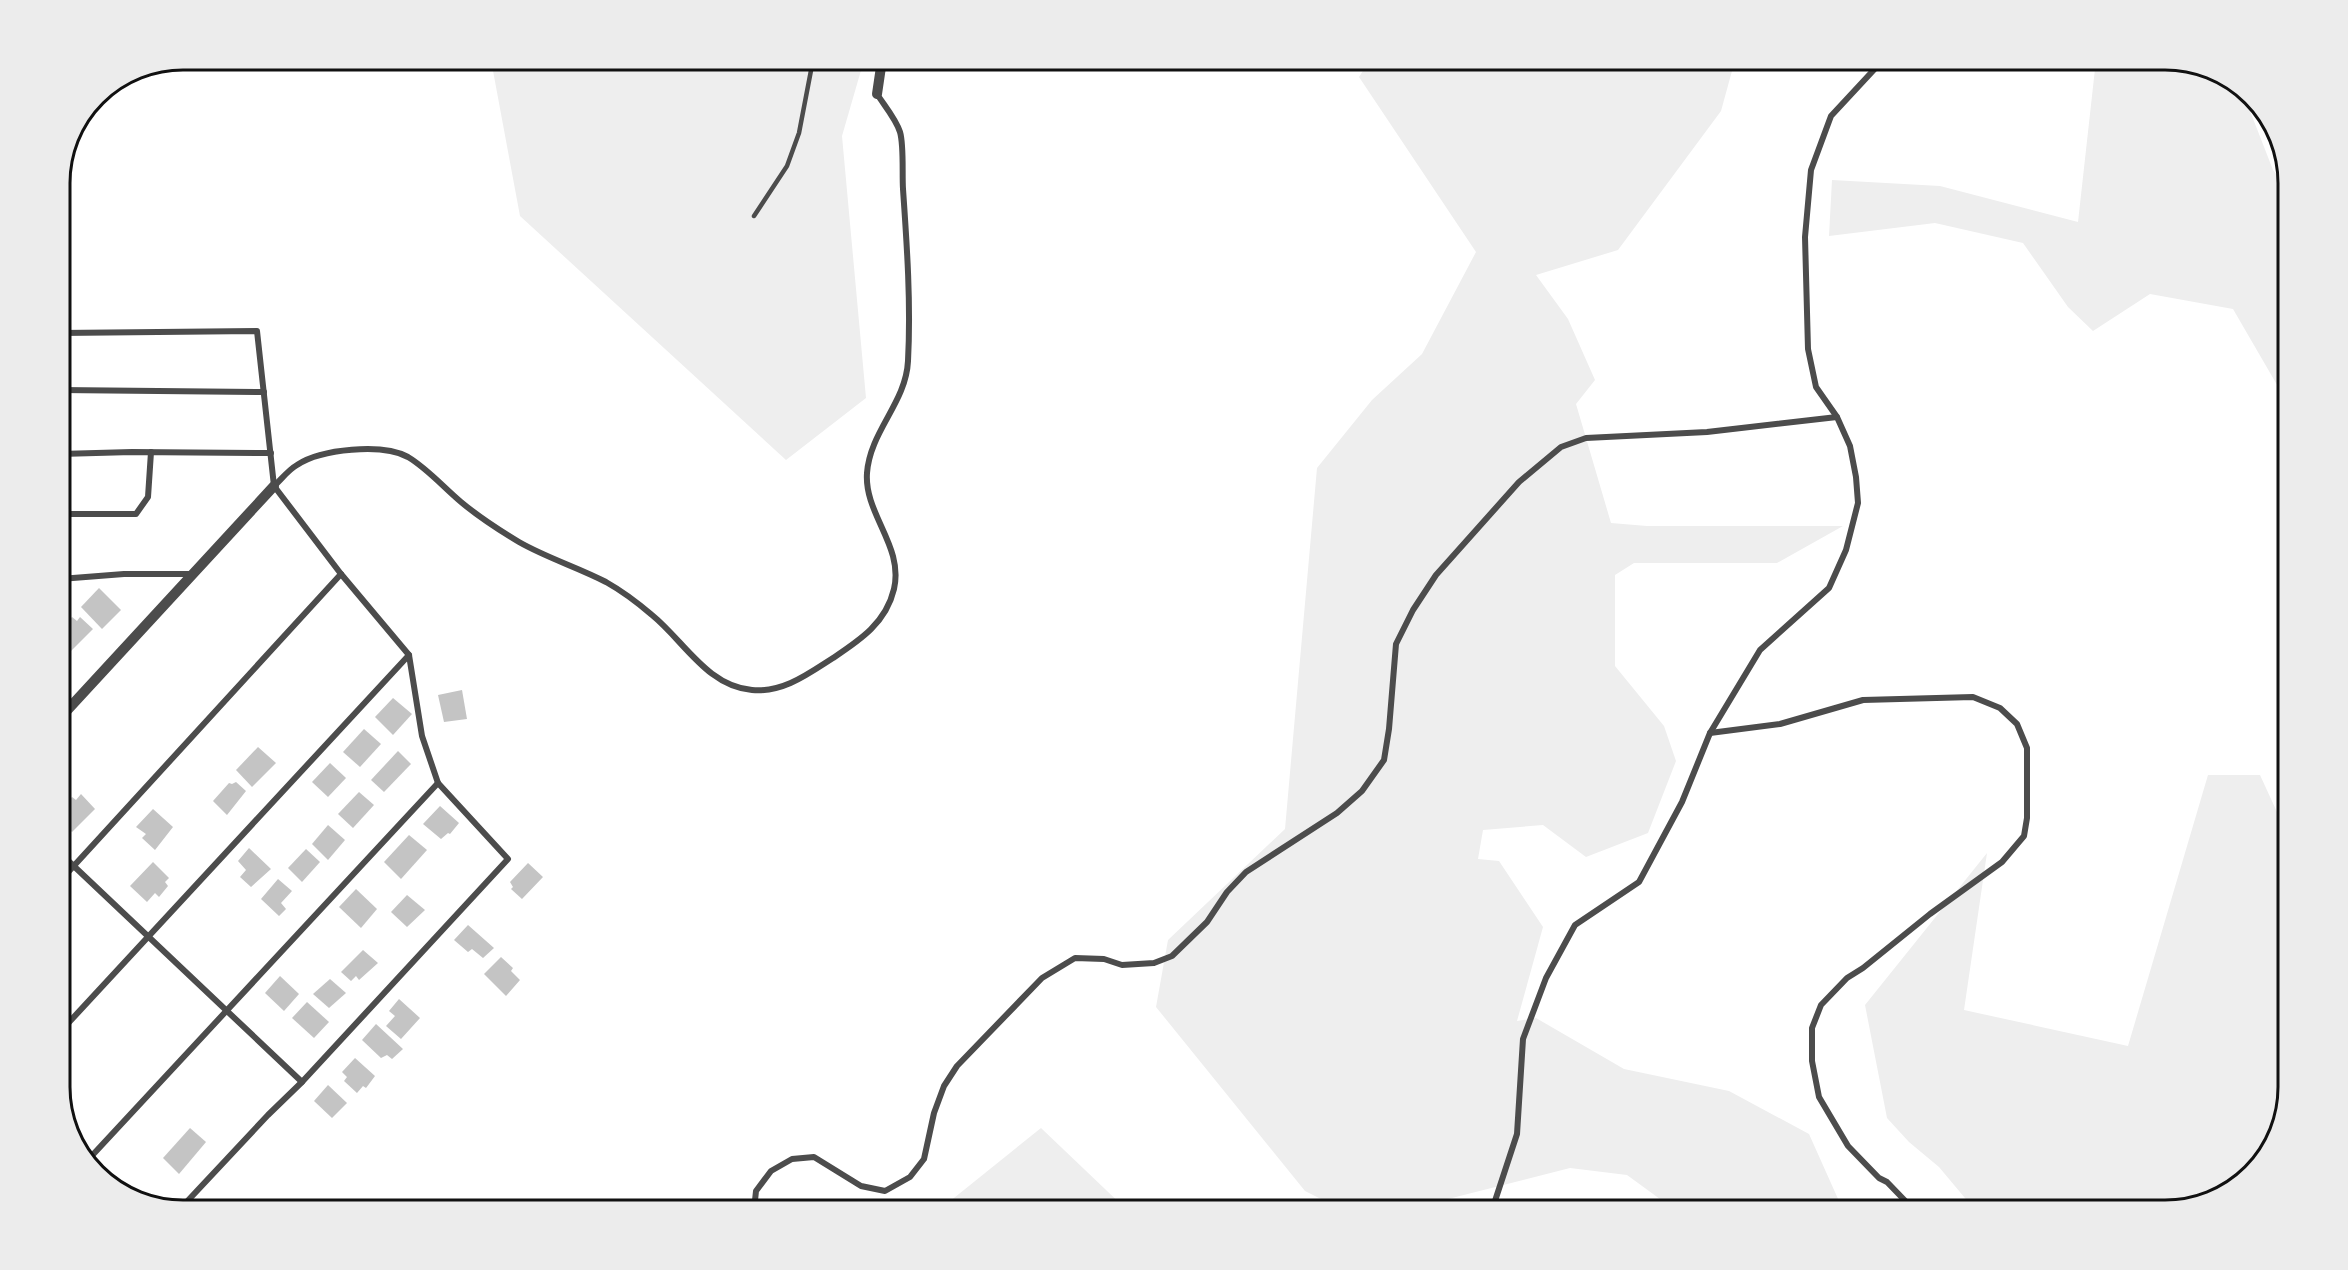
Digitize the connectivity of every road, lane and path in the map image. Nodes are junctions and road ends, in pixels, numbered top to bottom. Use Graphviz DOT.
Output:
graph roads {
  1 [pos="1873,70"];
  2 [pos="811,71"];
  3 [pos="880,71"];
  4 [pos="877,94"];
  5 [pos="754,216"];
  6 [pos="71,333"];
  7 [pos="71,390"];
  8 [pos="264,392"];
  9 [pos="1837,417"];
  10 [pos="152,452"];
  11 [pos="270,453"];
  12 [pos="71,454"];
  13 [pos="274,486"];
  14 [pos="71,514"];
  15 [pos="194,574"];
  16 [pos="341,574"];
  17 [pos="71,578"];
  18 [pos="409,655"];
  19 [pos="71,706"];
  20 [pos="1710,733"];
  21 [pos="438,783"];
  22 [pos="71,863"];
  23 [pos="74,866"];
  24 [pos="71,869"];
  25 [pos="149,936"];
  26 [pos="227,1010"];
  27 [pos="71,1020"];
  28 [pos="302,1082"];
  29 [pos="94,1154"];
  30 [pos="188,1200"];
  31 [pos="755,1200"];
  32 [pos="1495,1200"];
  33 [pos="1904,1200"];
  1 -- 9 [label="street"];
  2 -- 5 [label="lane"];
  3 -- 4 [label="street"];
  4 -- 13 [label="street"];
  6 -- 8 [label="street"];
  7 -- 8 [label="street"];
  8 -- 11 [label="street"];
  9 -- 20 [label="street"];
  9 -- 31 [label="street"];
  10 -- 11 [label="street"];
  10 -- 12 [label="street"];
  10 -- 14 [label="street"];
  11 -- 13 [label="street"];
  13 -- 15 [label="street"];
  13 -- 16 [label="street"];
  15 -- 17 [label="street"];
  15 -- 19 [label="street"];
  16 -- 18 [label="street"];
  16 -- 23 [label="street"];
  18 -- 21 [label="street"];
  18 -- 25 [label="street"];
  20 -- 32 [label="street"];
  20 -- 33 [label="street"];
  21 -- 26 [label="street"];
  21 -- 28 [label="street"];
  22 -- 23 [label="street"];
  23 -- 24 [label="street"];
  23 -- 25 [label="street"];
  25 -- 26 [label="street"];
  25 -- 27 [label="street"];
  26 -- 28 [label="street"];
  26 -- 29 [label="street"];
  28 -- 30 [label="street"];
}
